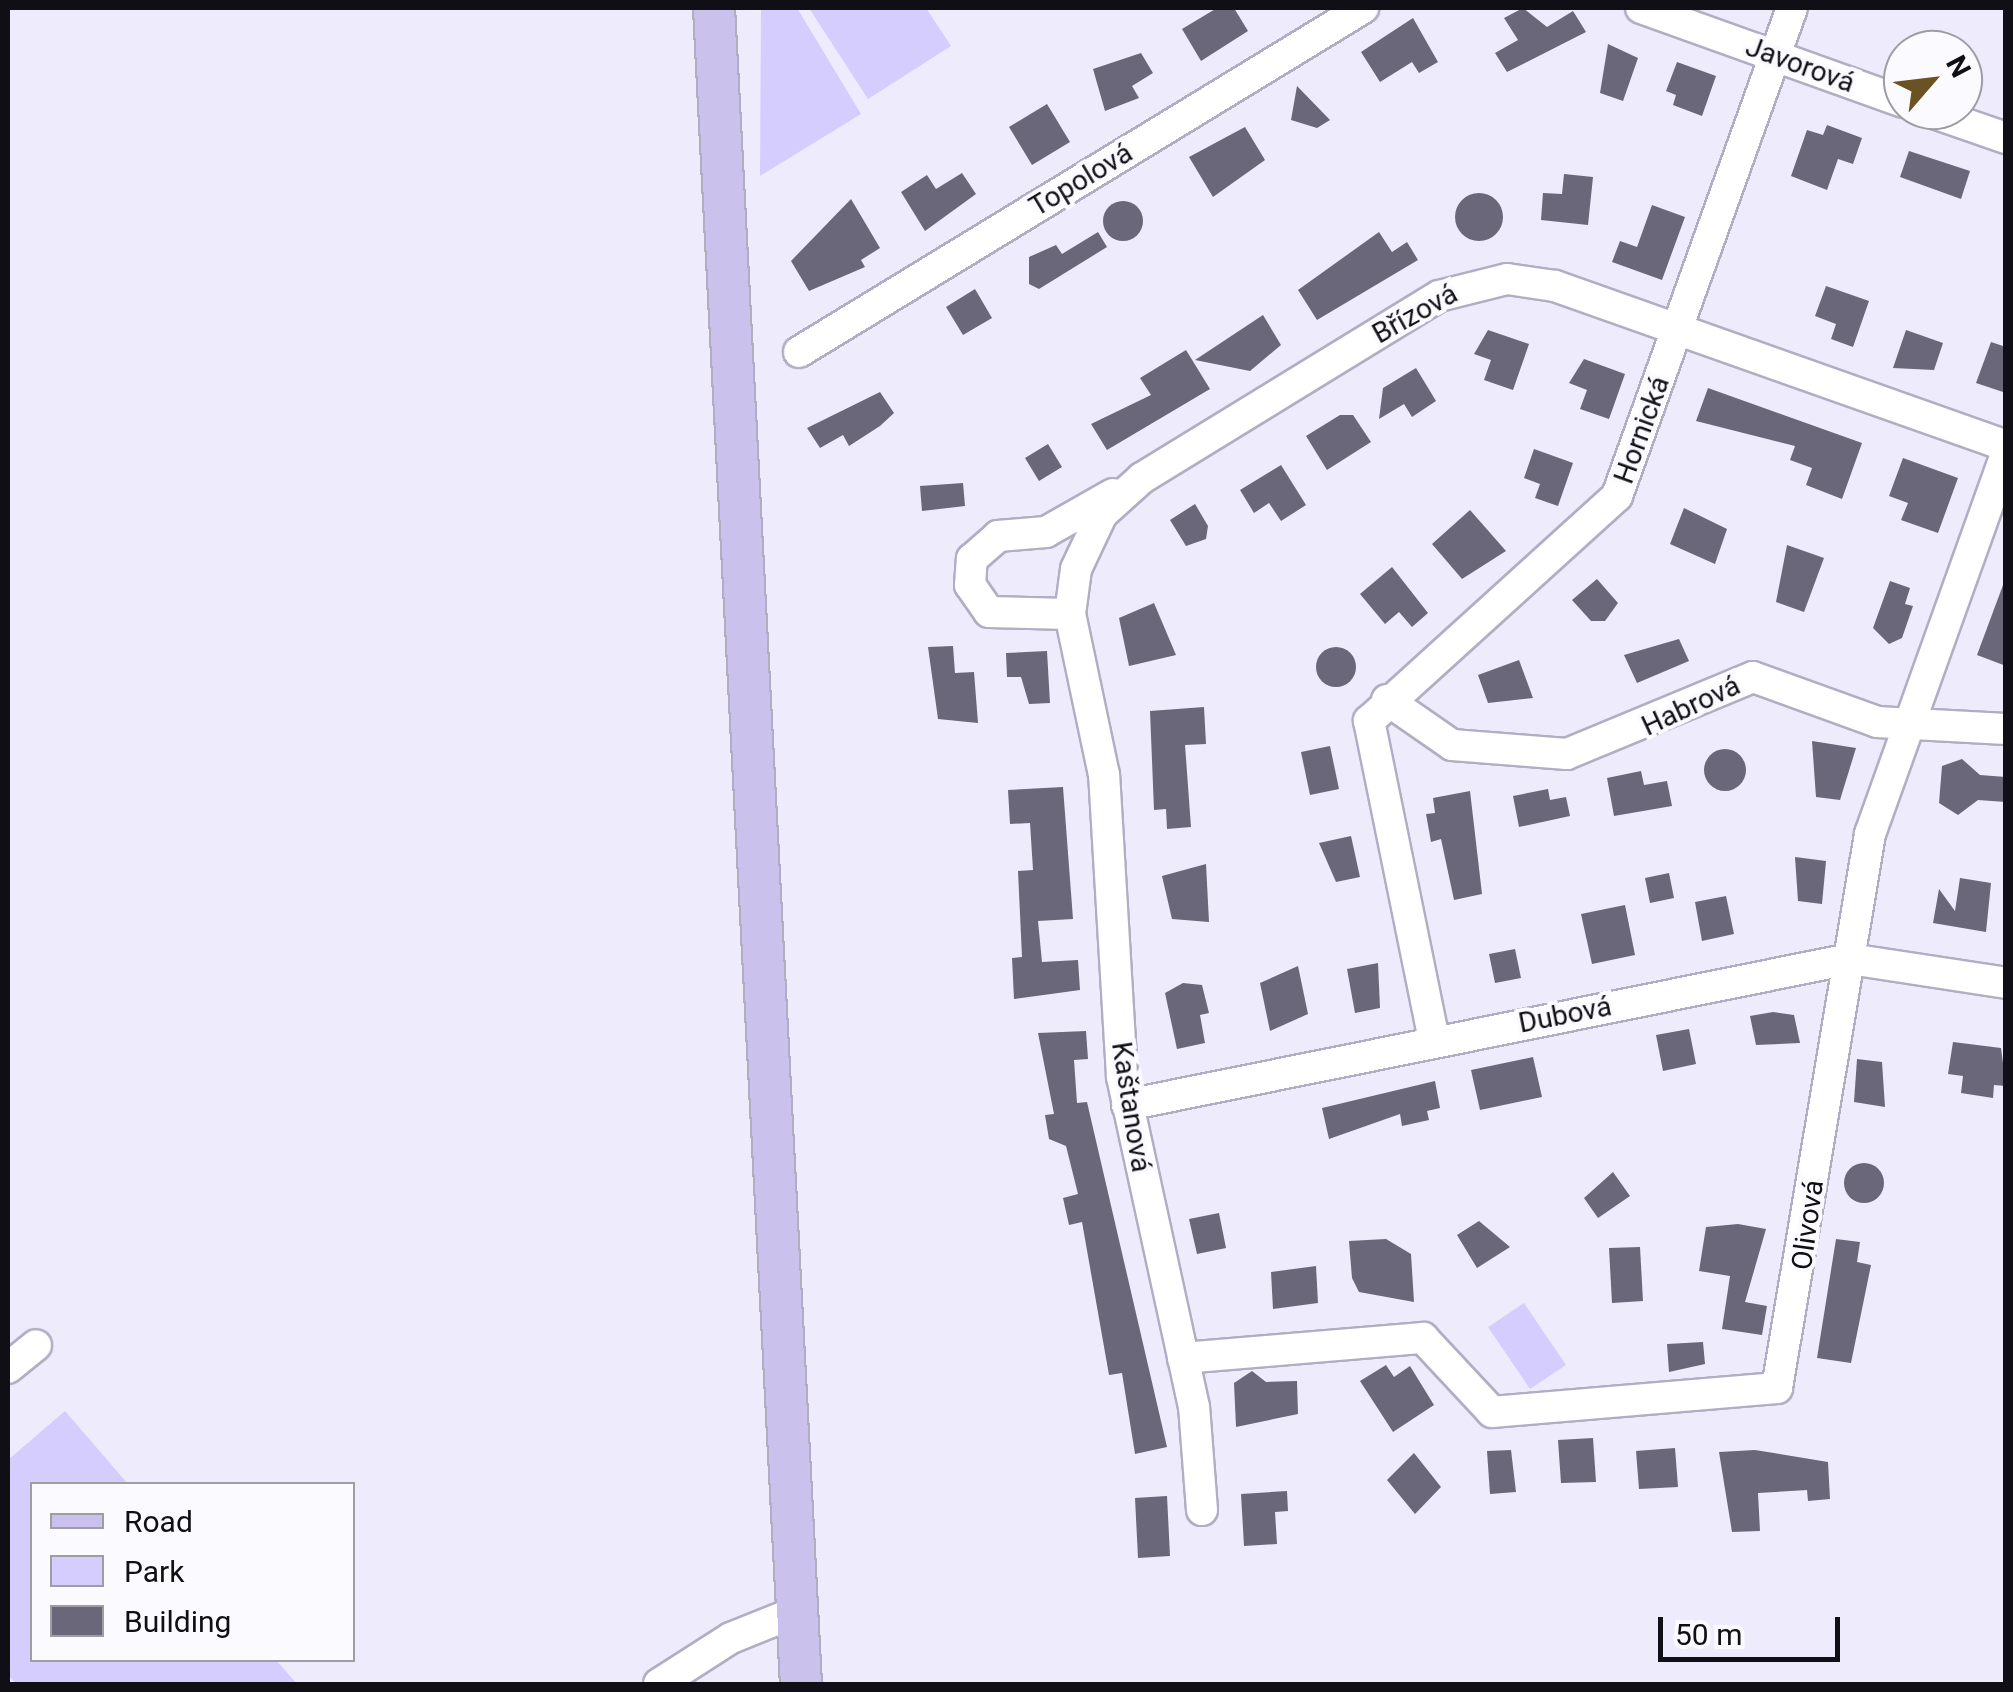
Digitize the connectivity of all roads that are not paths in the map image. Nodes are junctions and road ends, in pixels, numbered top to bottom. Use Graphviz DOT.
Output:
graph roads {
  1 [pos="714,8"];
  2 [pos="1363,8"];
  3 [pos="1641,8"];
  4 [pos="1792,8"];
  5 [pos="1774,56"];
  6 [pos="1883,95"];
  7 [pos="1678,329"];
  8 [pos="799,352"];
  9 [pos="2006,450"];
  10 [pos="1142,478"];
  11 [pos="1070,614"];
  12 [pos="1086,700"];
  13 [pos="1387,700"];
  14 [pos="1910,721"];
  15 [pos="2006,729"];
  16 [pos="1850,959"];
  17 [pos="2006,983"];
  18 [pos="1434,1040"];
  19 [pos="1127,1105"];
  20 [pos="36,1345"];
  21 [pos="1183,1358"];
  22 [pos="8,1368"];
  23 [pos="1202,1510"];
  24 [pos="798,1611"];
  25 [pos="659,1684"];
  26 [pos="801,1684"];
  1 -- 24 [label="main road"];
  2 -- 8 [label="street, Topolová"];
  3 -- 5 [label="street, Javorová"];
  4 -- 5 [label="street, Hornická"];
  5 -- 6 [label="street, Javorová"];
  5 -- 7 [label="street, Hornická"];
  7 -- 9 [label="street, Břízová"];
  7 -- 10 [label="street, Břízová"];
  7 -- 13 [label="street, Hornická"];
  9 -- 14 [label="street, Olivová"];
  10 -- 11 [label="street, Břízová"];
  10 -- 11 [label="street"];
  11 -- 12 [label="street, Břízová"];
  12 -- 19 [label="street, Kaštanová"];
  13 -- 14 [label="street, Habrová"];
  13 -- 18 [label="street, Hornická"];
  14 -- 15 [label="street, Habrová"];
  14 -- 16 [label="street, Olivová"];
  16 -- 17 [label="street, Dubová"];
  16 -- 18 [label="street, Dubová"];
  16 -- 21 [label="street, Olivová"];
  18 -- 19 [label="street, Dubová"];
  19 -- 21 [label="street, Kaštanová"];
  20 -- 22 [label="street"];
  21 -- 23 [label="street, Kaštanová"];
  24 -- 25 [label="street"];
  24 -- 26 [label="main road"];
}
